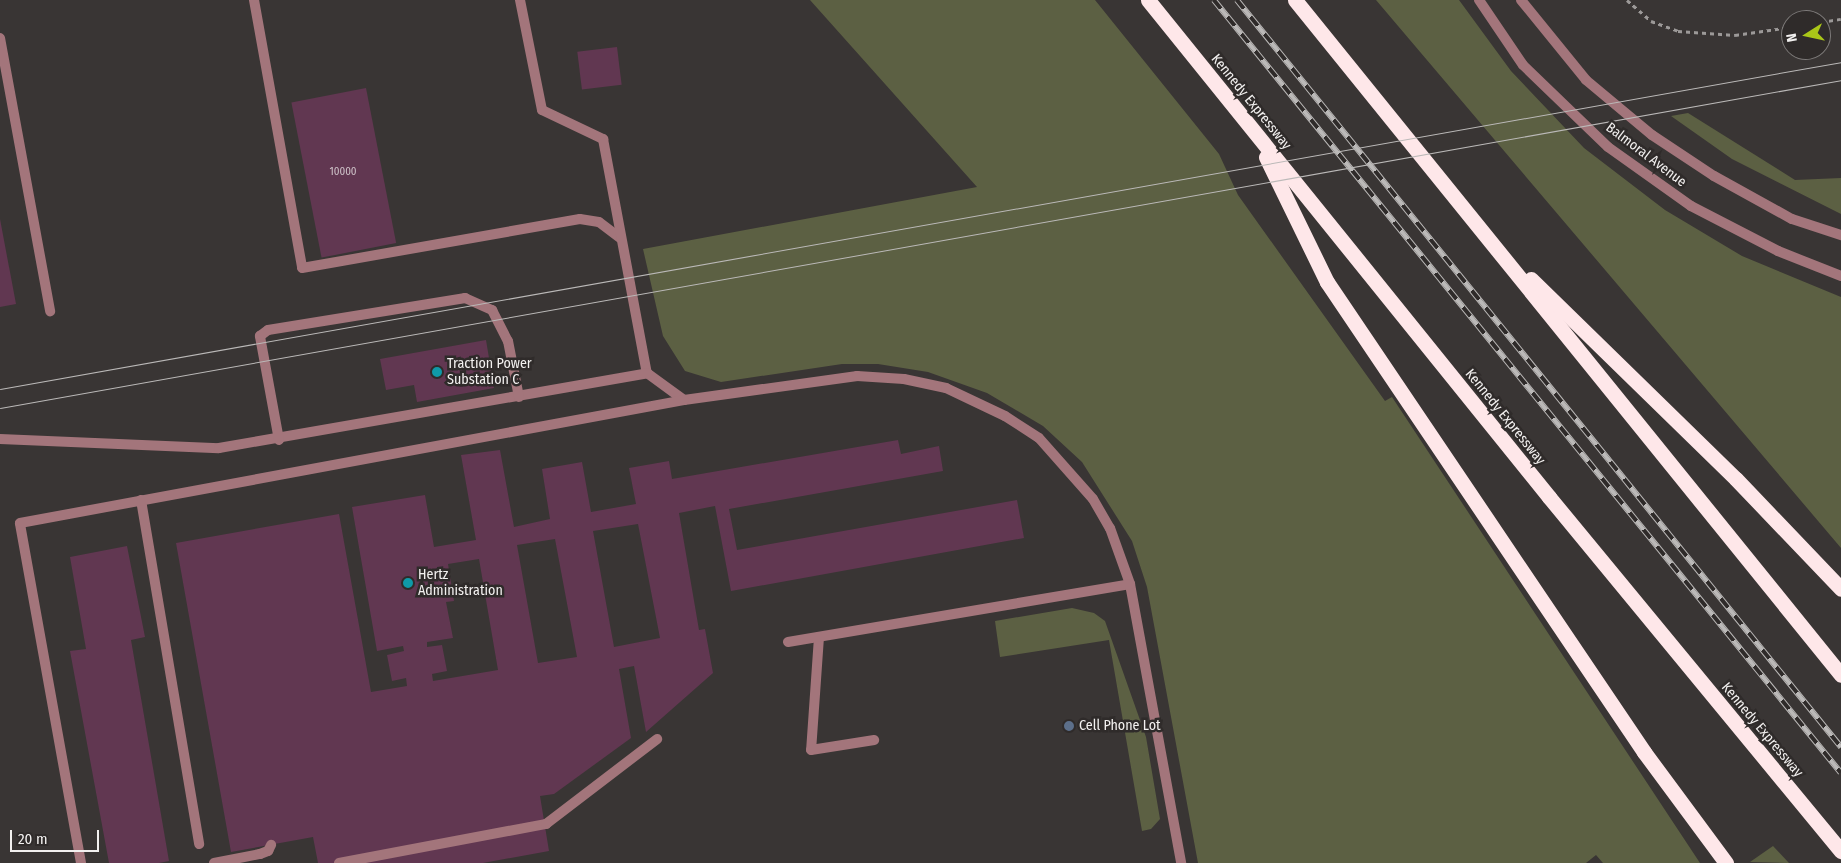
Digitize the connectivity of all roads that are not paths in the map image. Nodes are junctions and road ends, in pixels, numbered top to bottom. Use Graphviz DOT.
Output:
graph roads {
  1 [pos="254,0"];
  2 [pos="520,0"];
  3 [pos="1148,0"];
  4 [pos="1295,0"];
  5 [pos="1479,0"];
  6 [pos="1521,0"];
  7 [pos="0,38"];
  8 [pos="1254,133"];
  9 [pos="1482,231"];
  10 [pos="1841,236"];
  11 [pos="620,238"];
  12 [pos="1841,276"];
  13 [pos="50,311"];
  14 [pos="647,373"];
  15 [pos="519,397"];
  16 [pos="684,400"];
  17 [pos="0,439"];
  18 [pos="279,440"];
  19 [pos="141,500"];
  20 [pos="1130,584"];
  21 [pos="1841,589"];
  22 [pos="819,637"];
  23 [pos="788,642"];
  24 [pos="1841,675"];
  25 [pos="657,739"];
  26 [pos="874,740"];
  27 [pos="199,844"];
  28 [pos="270,845"];
  29 [pos="1841,852"];
  30 [pos="81,863"];
  31 [pos="214,863"];
  32 [pos="339,863"];
  33 [pos="1181,863"];
  34 [pos="1726,863"];
  1 -- 11 [label="street"];
  2 -- 11 [label="street"];
  3 -- 8 [label="highway, Kennedy Expressway"];
  4 -- 9 [label="highway"];
  5 -- 12 [label="street, Balmoral Avenue"];
  6 -- 10 [label="street, Balmoral Avenue"];
  7 -- 13 [label="street"];
  8 -- 29 [label="highway, Kennedy Expressway"];
  8 -- 34 [label="highway"];
  9 -- 21 [label="highway"];
  9 -- 24 [label="highway"];
  11 -- 14 [label="street"];
  14 -- 15 [label="street"];
  14 -- 16 [label="street"];
  15 -- 18 [label="street"];
  15 -- 18 [label="street"];
  16 -- 19 [label="street"];
  16 -- 20 [label="street"];
  17 -- 18 [label="street"];
  19 -- 27 [label="street"];
  19 -- 30 [label="street"];
  20 -- 22 [label="street"];
  20 -- 33 [label="street"];
  22 -- 23 [label="street"];
  22 -- 26 [label="street"];
  25 -- 32 [label="street"];
  28 -- 31 [label="street"];
}
